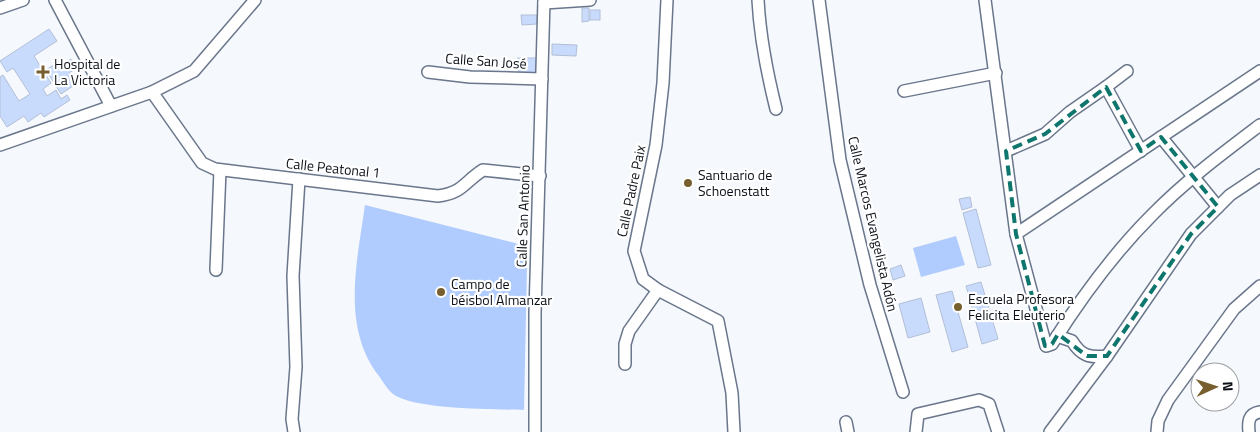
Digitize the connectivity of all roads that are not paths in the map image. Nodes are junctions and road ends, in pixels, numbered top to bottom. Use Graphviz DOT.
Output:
graph roads {
  1 [pos="23,0"];
  2 [pos="56,0"];
  3 [pos="590,0"];
  4 [pos="667,0"];
  5 [pos="758,0"];
  6 [pos="819,0"];
  7 [pos="986,0"];
  8 [pos="250,2"];
  9 [pos="544,2"];
  10 [pos="0,8"];
  11 [pos="1127,71"];
  12 [pos="1260,71"];
  13 [pos="428,72"];
  14 [pos="996,73"];
  15 [pos="542,79"];
  16 [pos="1106,87"];
  17 [pos="904,91"];
  18 [pos="152,92"];
  19 [pos="111,106"];
  20 [pos="776,109"];
  21 [pos="1260,125"];
  22 [pos="1161,137"];
  23 [pos="0,145"];
  24 [pos="1006,150"];
  25 [pos="1141,151"];
  26 [pos="220,170"];
  27 [pos="1260,175"];
  28 [pos="540,176"];
  29 [pos="1194,177"];
  30 [pos="299,179"];
  31 [pos="1218,207"];
  32 [pos="1016,234"];
  33 [pos="216,270"];
  34 [pos="1260,286"];
  35 [pos="658,290"];
  36 [pos="1057,336"];
  37 [pos="1107,356"];
  38 [pos="625,364"];
  39 [pos="903,392"];
  40 [pos="1260,412"];
  41 [pos="294,432"];
  42 [pos="535,432"];
  43 [pos="734,432"];
  44 [pos="916,432"];
  45 [pos="998,432"];
  46 [pos="1050,432"];
  47 [pos="1158,432"];
  48 [pos="1249,432"];
  1 -- 10 [label="street"];
  2 -- 19 [label="street"];
  3 -- 9 [label="street"];
  4 -- 35 [label="street, Calle Padre Paix"];
  5 -- 20 [label="street"];
  6 -- 39 [label="street, Calle Marcos Evangelista Adón"];
  7 -- 14 [label="street"];
  8 -- 18 [label="street"];
  9 -- 15 [label="street, Calle San Antonio"];
  11 -- 16 [label="street"];
  12 -- 22 [label="street"];
  13 -- 15 [label="street, Calle San José"];
  14 -- 17 [label="street"];
  14 -- 24 [label="street"];
  15 -- 28 [label="street, Calle San Antonio"];
  16 -- 24 [label="street"];
  16 -- 25 [label="street"];
  18 -- 19 [label="street"];
  18 -- 26 [label="street, Calle Peatonal 1"];
  19 -- 23 [label="street"];
  21 -- 29 [label="street"];
  22 -- 25 [label="street"];
  22 -- 29 [label="street"];
  24 -- 32 [label="street"];
  25 -- 32 [label="street"];
  26 -- 30 [label="street, Calle Peatonal 1"];
  26 -- 33 [label="street"];
  27 -- 31 [label="street"];
  28 -- 30 [label="street, Calle Peatonal 1"];
  28 -- 42 [label="street, Calle San Antonio"];
  29 -- 31 [label="street"];
  29 -- 36 [label="street"];
  30 -- 41 [label="street"];
  31 -- 37 [label="street"];
  32 -- 36 [label="street"];
  34 -- 47 [label="street"];
  35 -- 38 [label="street"];
  35 -- 43 [label="street, Calle Padre Paix"];
  36 -- 37 [label="street"];
  37 -- 46 [label="street"];
  40 -- 48 [label="street"];
  44 -- 45 [label="street"];
}
